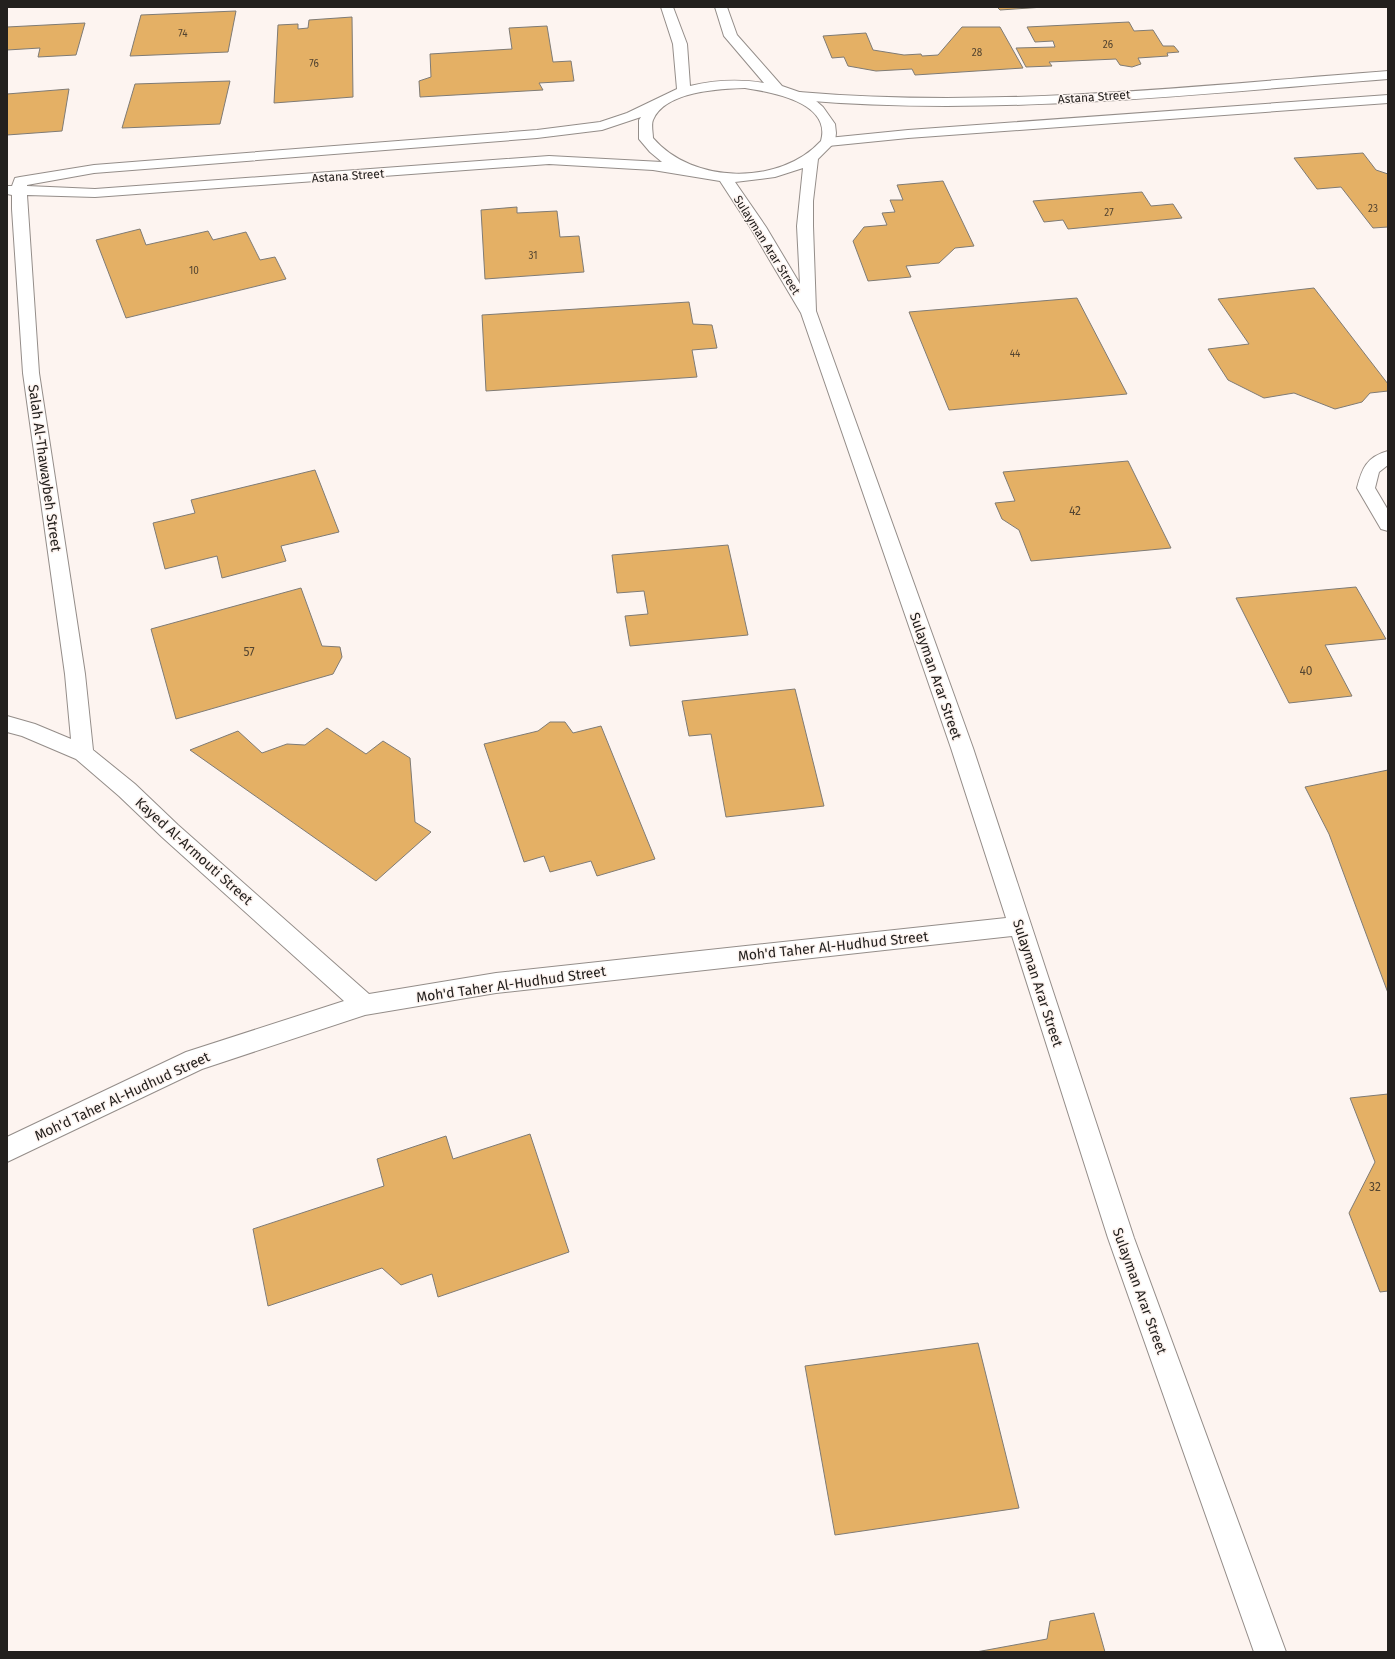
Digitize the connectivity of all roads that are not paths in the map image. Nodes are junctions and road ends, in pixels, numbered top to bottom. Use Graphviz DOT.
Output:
graph roads {
  1 [pos="667,7"];
  2 [pos="722,7"];
  3 [pos="1388,75"];
  4 [pos="776,88"];
  5 [pos="684,91"];
  6 [pos="799,96"];
  7 [pos="1388,99"];
  8 [pos="659,104"];
  9 [pos="828,142"];
  10 [pos="811,159"];
  11 [pos="688,170"];
  12 [pos="724,177"];
  13 [pos="13,186"];
  14 [pos="809,313"];
  15 [pos="1388,457"];
  16 [pos="1388,525"];
  17 [pos="7,724"];
  18 [pos="83,753"];
  19 [pos="1019,926"];
  20 [pos="365,1005"];
  21 [pos="7,1150"];
  22 [pos="1272,1648"];
  1 -- 5 [label="street"];
  2 -- 4 [label="street"];
  3 -- 6 [label="street, Astana Street"];
  4 -- 5 [label="street, Astana Street"];
  4 -- 6 [label="street, Astana Street"];
  5 -- 8 [label="street, Astana Street"];
  6 -- 9 [label="street"];
  7 -- 9 [label="street, Astana Street"];
  8 -- 11 [label="street"];
  8 -- 13 [label="street, Astana Street"];
  9 -- 10 [label="street"];
  10 -- 12 [label="street"];
  10 -- 14 [label="street, Sulayman Arar Street"];
  11 -- 12 [label="street"];
  11 -- 13 [label="street, Astana Street"];
  12 -- 14 [label="street, Sulayman Arar Street"];
  13 -- 18 [label="street, Salah Al-Thawaybeh Street"];
  14 -- 19 [label="street, Sulayman Arar Street"];
  15 -- 16 [label="street"];
  17 -- 18 [label="street, Kayed Al-Armouti Street"];
  18 -- 20 [label="street, Kayed Al-Armouti Street"];
  19 -- 20 [label="street, Moh'd Taher Al-Hudhud Street"];
  19 -- 22 [label="street, Sulayman Arar Street"];
  20 -- 21 [label="street, Moh'd Taher Al-Hudhud Street"];
}
